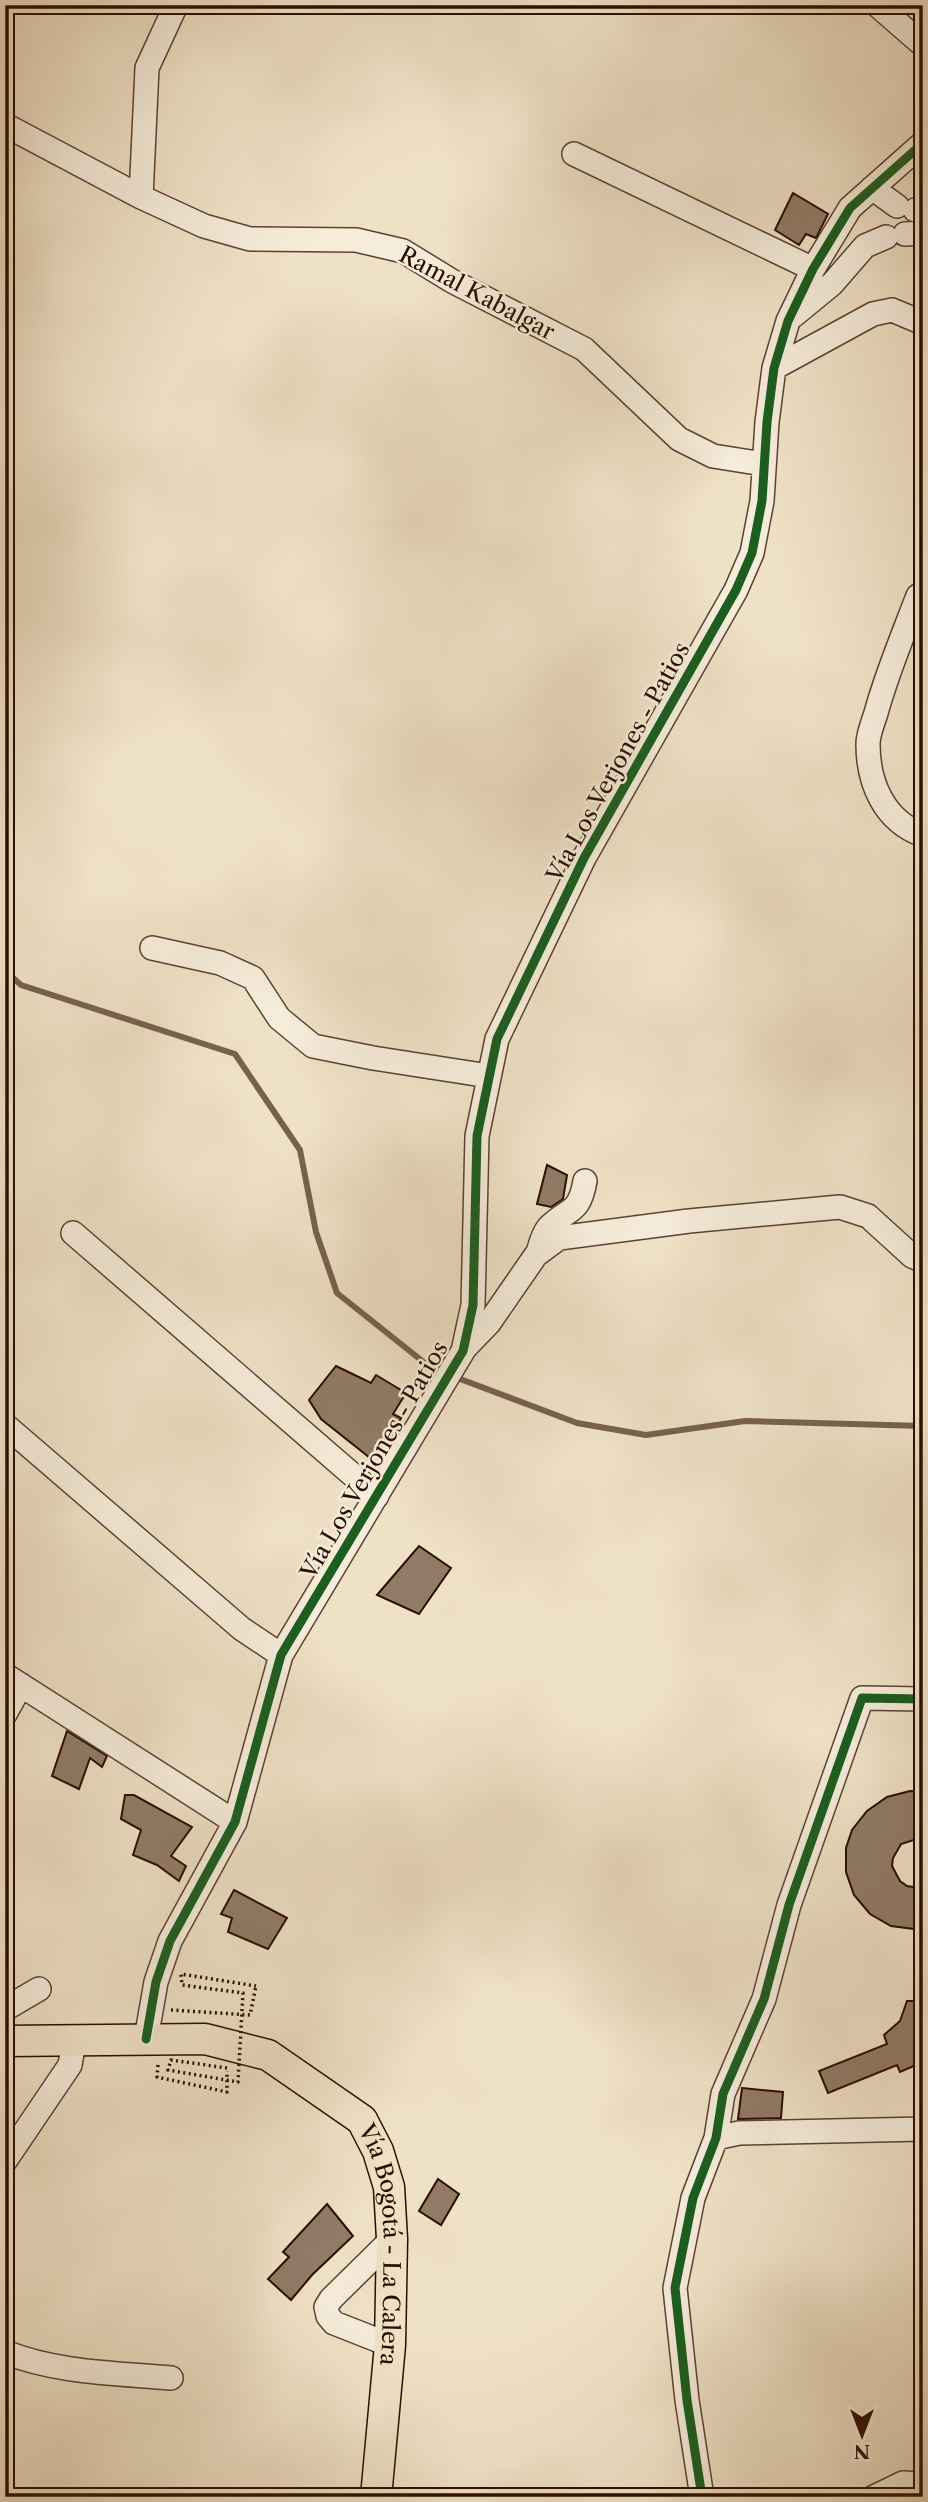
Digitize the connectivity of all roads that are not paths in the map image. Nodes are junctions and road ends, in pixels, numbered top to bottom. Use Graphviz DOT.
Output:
graph roads {
  1 [pos="176,5"];
  2 [pos="877,5"];
  3 [pos="923,45"];
  4 [pos="5,125"];
  5 [pos="923,143"];
  6 [pos="574,155"];
  7 [pos="872,188"];
  8 [pos="141,197"];
  9 [pos="912,209"];
  10 [pos="904,235"];
  11 [pos="813,269"];
  12 [pos="788,321"];
  13 [pos="923,323"];
  14 [pos="774,368"];
  15 [pos="764,464"];
  16 [pos="918,596"];
  17 [pos="923,835"];
  18 [pos="152,948"];
  19 [pos="489,1076"];
  20 [pos="585,1181"];
  21 [pos="73,1233"];
  22 [pos="536,1255"];
  23 [pos="923,1261"];
  24 [pos="454,1366"];
  25 [pos="5,1425"];
  26 [pos="377,1496"];
  27 [pos="281,1655"];
  28 [pos="13,1680"];
  29 [pos="923,1699"];
  30 [pos="5,1714"];
  31 [pos="235,1822"];
  32 [pos="39,1989"];
  33 [pos="5,2009"];
  34 [pos="5,2041"];
  35 [pos="74,2041"];
  36 [pos="152,2051"];
  37 [pos="923,2129"];
  38 [pos="716,2138"];
  39 [pos="5,2161"];
  40 [pos="392,2239"];
  41 [pos="390,2345"];
  42 [pos="5,2352"];
  43 [pos="170,2378"];
  44 [pos="923,2484"];
  45 [pos="376,2497"];
  46 [pos="702,2497"];
  47 [pos="874,2497"];
  1 -- 8 [label="street"];
  2 -- 3 [label="street"];
  4 -- 8 [label="street, Ramal Kabalgar"];
  5 -- 7 [label="street, Vía Los Verjones - Patios"];
  6 -- 11 [label="street"];
  7 -- 9 [label="street"];
  7 -- 11 [label="street, Vía Los Verjones - Patios"];
  8 -- 15 [label="street, Ramal Kabalgar"];
  10 -- 12 [label="street"];
  11 -- 12 [label="street, Vía Los Verjones - Patios"];
  12 -- 14 [label="street, Vía Los Verjones - Patios"];
  13 -- 14 [label="street"];
  14 -- 15 [label="street, Vía Los Verjones - Patios"];
  15 -- 19 [label="street, Vía Los Verjones - Patios"];
  16 -- 17 [label="street"];
  18 -- 19 [label="street"];
  19 -- 24 [label="street, Vía Los Verjones - Patios"];
  20 -- 22 [label="street"];
  21 -- 26 [label="street"];
  22 -- 23 [label="street"];
  22 -- 24 [label="street"];
  24 -- 26 [label="street, Vía Los Verjones - Patios"];
  25 -- 27 [label="street"];
  26 -- 27 [label="street, Vía Los Verjones - Patios"];
  27 -- 31 [label="street, Vía Los Verjones - Patios"];
  28 -- 30 [label="street"];
  28 -- 31 [label="street"];
  29 -- 38 [label="street"];
  31 -- 36 [label="street, Vía Los Verjones - Patios"];
  32 -- 33 [label="street"];
  34 -- 35 [label="main road, Vía Bogotá - La Calera"];
  35 -- 36 [label="main road, Vía Bogotá - La Calera"];
  35 -- 39 [label="street"];
  36 -- 40 [label="main road, Vía Bogotá - La Calera"];
  37 -- 38 [label="street"];
  38 -- 46 [label="street"];
  40 -- 41 [label="main road, Vía Bogotá - La Calera"];
  40 -- 41 [label="street"];
  41 -- 45 [label="main road, Vía Bogotá - La Calera"];
  42 -- 43 [label="street"];
  44 -- 47 [label="street"];
}
